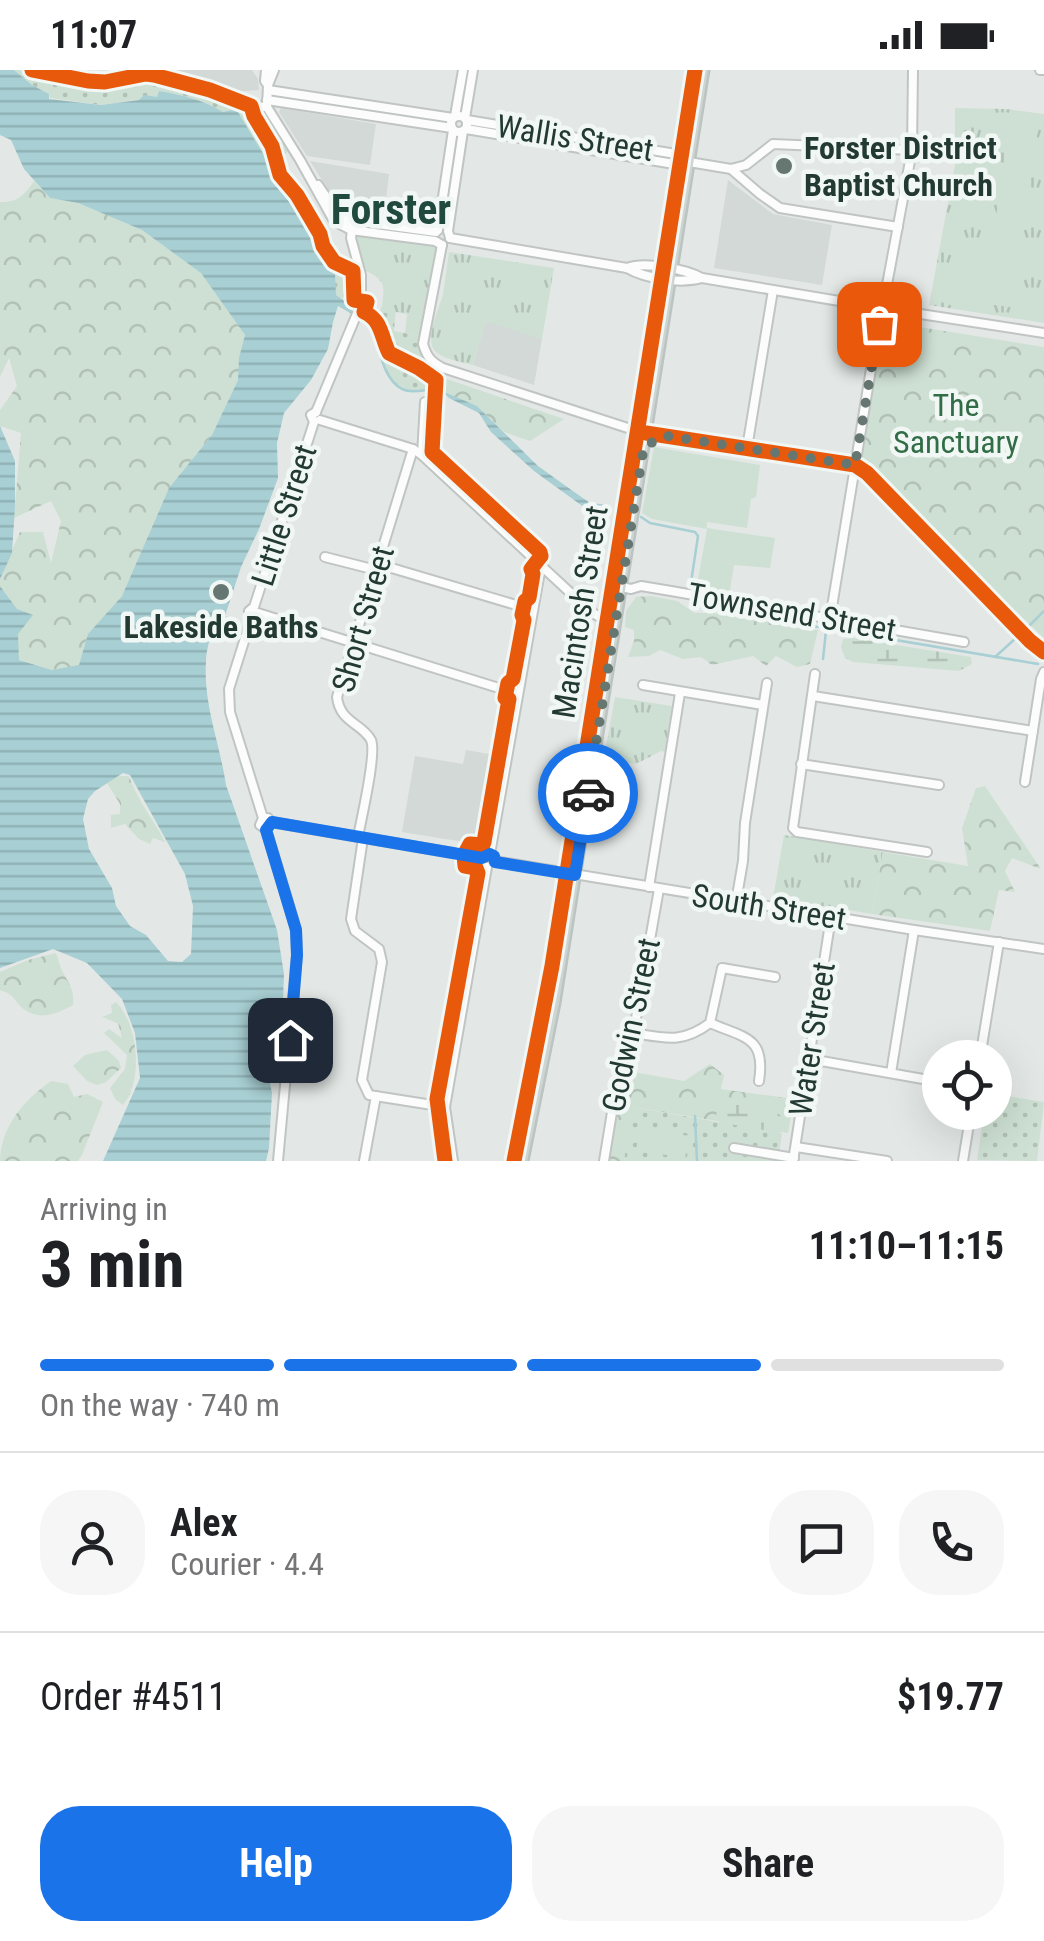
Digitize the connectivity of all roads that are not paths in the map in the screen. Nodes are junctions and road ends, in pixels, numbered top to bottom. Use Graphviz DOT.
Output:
graph roads {
  1 [pos="42,70"];
  2 [pos="266,70"];
  3 [pos="274,70"];
  4 [pos="463,70"];
  5 [pos="473,70"];
  6 [pos="696,70"];
  7 [pos="704,70"];
  8 [pos="913,70"];
  9 [pos="267,96"];
  10 [pos="459,124"];
  11 [pos="912,150"];
  12 [pos="684,160"];
  13 [pos="731,169"];
  14 [pos="352,225"];
  15 [pos="898,227"];
  16 [pos="442,236"];
  17 [pos="666,273"];
  18 [pos="773,290"];
  19 [pos="882,308"];
  20 [pos="1044,333"];
  21 [pos="424,402"];
  22 [pos="317,418"];
  23 [pos="641,433"];
  24 [pos="747,448"];
  25 [pos="413,449"];
  26 [pos="422,455"];
  27 [pos="855,465"];
  28 [pos="325,558"];
  29 [pos="541,566"];
  30 [pos="377,567"];
  31 [pos="621,588"];
  32 [pos="532,610"];
  33 [pos="254,612"];
  34 [pos="611,619"];
  35 [pos="830,619"];
  36 [pos="216,620"];
  37 [pos="232,624"];
  38 [pos="964,642"];
  39 [pos="355,644"];
  40 [pos="1044,652"];
  41 [pos="1044,672"];
  42 [pos="815,674"];
  43 [pos="767,683"];
  44 [pos="643,685"];
  45 [pos="680,692"];
  46 [pos="518,694"];
  47 [pos="813,696"];
  48 [pos="764,705"];
  49 [pos="1032,731"];
  50 [pos="801,764"];
  51 [pos="1025,782"];
  52 [pos="939,785"];
  53 [pos="267,823"];
  54 [pos="360,838"];
  55 [pos="928,852"];
  56 [pos="489,860"];
  57 [pos="571,874"];
  58 [pos="654,888"];
  59 [pos="736,902"];
  60 [pos="831,917"];
  61 [pos="914,930"];
  62 [pos="998,942"];
  63 [pos="1044,949"];
  64 [pos="776,977"];
  65 [pos="710,1023"];
  66 [pos="632,1033"];
  67 [pos="983,1040"];
  68 [pos="810,1060"];
  69 [pos="891,1073"];
  70 [pos="922,1079"];
  71 [pos="759,1081"];
  72 [pos="372,1096"];
  73 [pos="445,1107"];
  74 [pos="968,1130"];
  75 [pos="796,1146"];
  76 [pos="734,1148"];
  77 [pos="794,1160"];
  78 [pos="278,1161"];
  79 [pos="364,1161"];
  80 [pos="453,1161"];
  81 [pos="514,1161"];
  82 [pos="522,1161"];
  83 [pos="604,1161"];
  84 [pos="884,1161"];
  85 [pos="964,1161"];
  1 -- 9 [label="street, Wallis Street"];
  2 -- 9 [label="street"];
  3 -- 9 [label="street"];
  4 -- 10 [label="street"];
  5 -- 10 [label="street"];
  6 -- 12 [label="main road, Macintosh Street"];
  7 -- 12 [label="main road, Macintosh Street"];
  8 -- 11 [label="street"];
  9 -- 10 [label="street, Wallis Street"];
  9 -- 14 [label="street"];
  10 -- 12 [label="street, Wallis Street"];
  10 -- 16 [label="street"];
  11 -- 13 [label="street"];
  11 -- 15 [label="street"];
  12 -- 13 [label="street, Wallis Street"];
  12 -- 17 [label="main road, Macintosh Street"];
  13 -- 15 [label="street"];
  14 -- 16 [label="street"];
  14 -- 22 [label="street, Little Street"];
  15 -- 19 [label="street"];
  16 -- 17 [label="street"];
  16 -- 23 [label="street"];
  17 -- 18 [label="street"];
  17 -- 23 [label="main road, Macintosh Street"];
  18 -- 19 [label="street"];
  18 -- 24 [label="street"];
  19 -- 20 [label="street"];
  19 -- 27 [label="street"];
  21 -- 26 [label="street"];
  22 -- 25 [label="street"];
  22 -- 33 [label="street, Little Street"];
  23 -- 24 [label="street"];
  23 -- 31 [label="main road, Macintosh Street"];
  23 -- 34 [label="main road, Macintosh Street"];
  24 -- 27 [label="street"];
  25 -- 26 [label="street"];
  25 -- 30 [label="street, Short Street"];
  26 -- 29 [label="street"];
  27 -- 35 [label="street"];
  27 -- 40 [label="street"];
  28 -- 30 [label="street"];
  29 -- 32 [label="street"];
  29 -- 34 [label="street"];
  30 -- 32 [label="street"];
  30 -- 39 [label="street, Short Street"];
  31 -- 34 [label="main road, Macintosh Street"];
  31 -- 35 [label="street, Townsend Street"];
  32 -- 46 [label="street"];
  33 -- 39 [label="street"];
  33 -- 53 [label="street, Little Street"];
  34 -- 57 [label="main road, Macintosh Street"];
  35 -- 38 [label="street, Townsend Street"];
  36 -- 37 [label="street"];
  39 -- 46 [label="street"];
  39 -- 54 [label="street, Short Street"];
  41 -- 49 [label="street"];
  42 -- 47 [label="street"];
  43 -- 48 [label="street"];
  44 -- 45 [label="street"];
  45 -- 48 [label="street"];
  45 -- 58 [label="street, Godwin Street"];
  46 -- 56 [label="street"];
  47 -- 49 [label="street"];
  47 -- 50 [label="street"];
  48 -- 59 [label="street"];
  49 -- 51 [label="street"];
  50 -- 52 [label="street"];
  50 -- 55 [label="street"];
  53 -- 54 [label="street, South Street"];
  53 -- 78 [label="street, Little Street"];
  54 -- 56 [label="street, South Street"];
  54 -- 72 [label="street, Short Street"];
  56 -- 57 [label="street, South Street"];
  56 -- 73 [label="street"];
  57 -- 58 [label="street, South Street"];
  57 -- 81 [label="main road, Macintosh Street"];
  57 -- 82 [label="main road, Macintosh Street"];
  58 -- 59 [label="street, South Street"];
  58 -- 66 [label="street, Godwin Street"];
  59 -- 60 [label="street, South Street"];
  60 -- 61 [label="street, South Street"];
  60 -- 68 [label="street, Water Street"];
  61 -- 62 [label="street, South Street"];
  61 -- 69 [label="street"];
  62 -- 63 [label="street, South Street"];
  62 -- 67 [label="street"];
  64 -- 65 [label="street"];
  65 -- 66 [label="street"];
  65 -- 71 [label="street"];
  66 -- 83 [label="street, Godwin Street"];
  68 -- 69 [label="street"];
  68 -- 75 [label="street, Water Street"];
  69 -- 70 [label="street"];
  72 -- 73 [label="street"];
  72 -- 79 [label="street, Short Street"];
  73 -- 80 [label="street"];
  74 -- 85 [label="street"];
  75 -- 77 [label="street, Water Street"];
  75 -- 84 [label="street"];
  76 -- 77 [label="street"];
}
